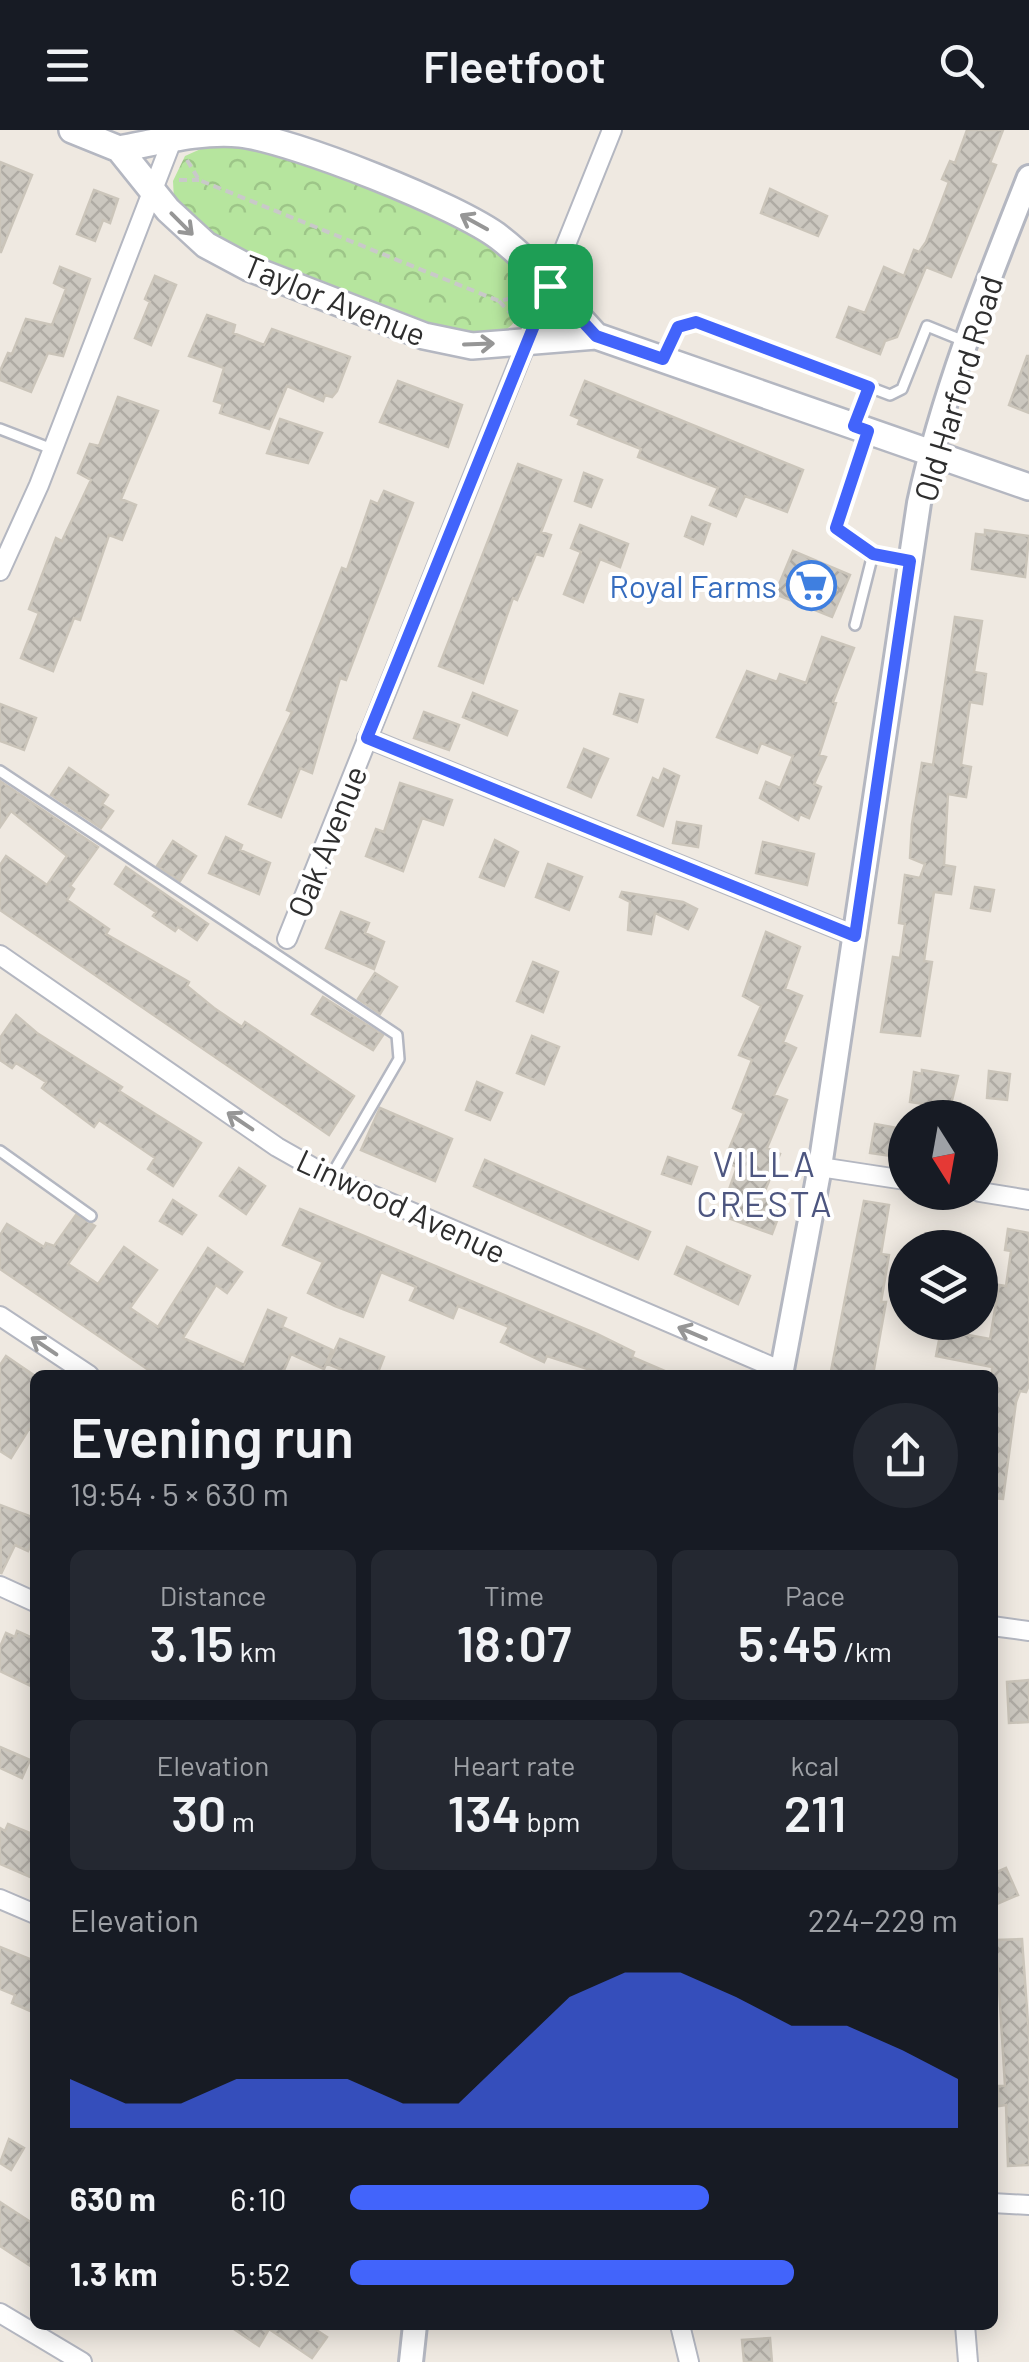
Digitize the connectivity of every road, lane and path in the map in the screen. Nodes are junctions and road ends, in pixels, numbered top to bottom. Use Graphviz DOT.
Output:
graph roads {
  1 [pos="72,130"];
  2 [pos="612,130"];
  3 [pos="177,142"];
  4 [pos="119,149"];
  5 [pos="199,180"];
  6 [pos="1028,181"];
  7 [pos="162,185"];
  8 [pos="538,290"];
  9 [pos="499,301"];
  10 [pos="522,330"];
  11 [pos="596,336"];
  12 [pos="967,342"];
  13 [pos="663,359"];
  14 [pos="869,387"];
  15 [pos="0,429"];
  16 [pos="861,429"];
  17 [pos="52,449"];
  18 [pos="930,453"];
  19 [pos="1029,487"];
  20 [pos="873,554"];
  21 [pos="910,561"];
  22 [pos="1,563"];
  23 [pos="855,625"];
  24 [pos="367,738"];
  25 [pos="0,771"];
  26 [pos="855,936"];
  27 [pos="286,939"];
  28 [pos="0,955"];
  29 [pos="0,1151"];
  30 [pos="820,1167"];
  31 [pos="330,1177"];
  32 [pos="888,1177"];
  33 [pos="998,1195"];
  34 [pos="1029,1200"];
  35 [pos="91,1216"];
  36 [pos="0,1316"];
  37 [pos="81,1370"];
  38 [pos="774,1370"];
  39 [pos="782,1370"];
  40 [pos="0,1586"];
  41 [pos="30,1600"];
  42 [pos="998,1627"];
  43 [pos="1029,1631"];
  44 [pos="0,1899"];
  45 [pos="30,1912"];
  46 [pos="998,2203"];
  47 [pos="1029,2206"];
  48 [pos="0,2313"];
  49 [pos="414,2330"];
  50 [pos="681,2330"];
  51 [pos="965,2330"];
  52 [pos="82,2362"];
  53 [pos="411,2362"];
  54 [pos="689,2362"];
  55 [pos="968,2362"];
  1 -- 4 [label="main road, Taylor Avenue"];
  2 -- 8 [label="street, Oak Avenue"];
  3 -- 4 [label="main road, Taylor Avenue"];
  3 -- 5 [label="path"];
  3 -- 7 [label="street"];
  8 -- 3 [label="main road, Taylor Avenue, one-way"];
  4 -- 7 [label="main road, Taylor Avenue"];
  5 -- 7 [label="path"];
  5 -- 9 [label="path"];
  6 -- 12 [label="street, Old Harford Road"];
  7 -- 10 [label="main road, Taylor Avenue, one-way"];
  7 -- 17 [label="street"];
  8 -- 9 [label="path"];
  8 -- 10 [label="street, Oak Avenue"];
  8 -- 11 [label="main road, Taylor Avenue"];
  9 -- 10 [label="path"];
  10 -- 11 [label="main road, Taylor Avenue"];
  10 -- 24 [label="street, Oak Avenue"];
  11 -- 13 [label="main road, Taylor Avenue"];
  12 -- 14 [label="lane"];
  12 -- 18 [label="street, Old Harford Road"];
  13 -- 14 [label="lane"];
  13 -- 16 [label="main road, Taylor Avenue"];
  14 -- 16 [label="lane"];
  15 -- 17 [label="lane"];
  16 -- 18 [label="main road, Taylor Avenue"];
  16 -- 20 [label="lane"];
  17 -- 22 [label="street"];
  18 -- 19 [label="main road, Taylor Avenue"];
  18 -- 21 [label="street, Old Harford Road"];
  20 -- 21 [label="lane"];
  20 -- 23 [label="lane"];
  21 -- 26 [label="street, Old Harford Road"];
  24 -- 26 [label="street"];
  24 -- 27 [label="street, Oak Avenue"];
  25 -- 31 [label="lane"];
  26 -- 30 [label="street, Old Harford Road"];
  31 -- 28 [label="street, Linwood Avenue, one-way"];
  29 -- 35 [label="lane"];
  30 -- 32 [label="street"];
  30 -- 39 [label="street, Old Harford Road"];
  38 -- 31 [label="street, Linwood Avenue, one-way"];
  33 -- 34 [label="street"];
  37 -- 36 [label="street, one-way"];
  40 -- 41 [label="street"];
  42 -- 43 [label="street"];
  44 -- 45 [label="street"];
  46 -- 47 [label="street"];
  48 -- 52 [label="street"];
  49 -- 53 [label="street"];
  50 -- 54 [label="street"];
  51 -- 55 [label="street"];
}
